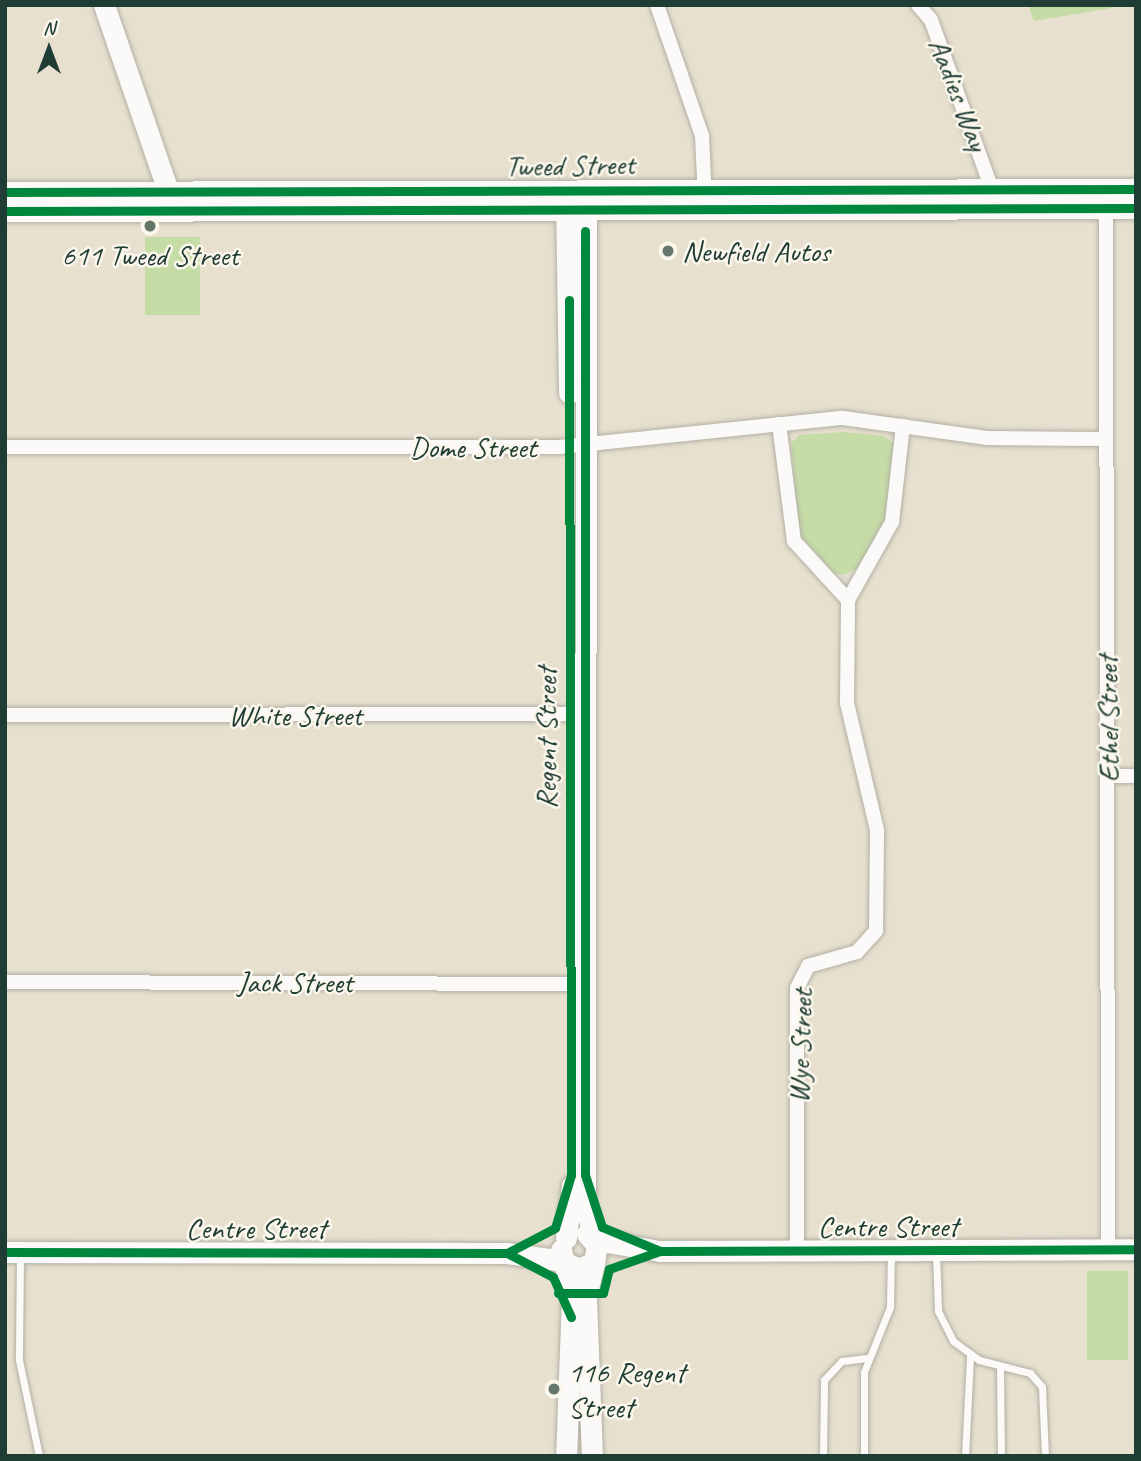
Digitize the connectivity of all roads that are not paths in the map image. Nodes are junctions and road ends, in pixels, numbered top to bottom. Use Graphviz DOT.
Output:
graph roads {
  1 [pos="104,5"];
  2 [pos="657,5"];
  3 [pos="918,5"];
  4 [pos="704,187"];
  5 [pos="992,189"];
  6 [pos="1136,189"];
  7 [pos="5,192"];
  8 [pos="1106,199"];
  9 [pos="576,200"];
  10 [pos="172,201"];
  11 [pos="1136,208"];
  12 [pos="705,209"];
  13 [pos="5,211"];
  14 [pos="779,424"];
  15 [pos="903,426"];
  16 [pos="1105,439"];
  17 [pos="577,444"];
  18 [pos="5,447"];
  19 [pos="848,600"];
  20 [pos="577,714"];
  21 [pos="5,715"];
  22 [pos="1109,776"];
  23 [pos="1136,776"];
  24 [pos="5,982"];
  25 [pos="578,984"];
  26 [pos="566,1238"];
  27 [pos="797,1250"];
  28 [pos="891,1250"];
  29 [pos="936,1250"];
  30 [pos="1108,1250"];
  31 [pos="1136,1250"];
  32 [pos="595,1251"];
  33 [pos="13,1252"];
  34 [pos="507,1253"];
  35 [pos="564,1261"];
  36 [pos="970,1356"];
  37 [pos="867,1358"];
  38 [pos="1000,1366"];
  39 [pos="39,1456"];
  40 [pos="566,1456"];
  41 [pos="592,1456"];
  42 [pos="823,1456"];
  43 [pos="864,1456"];
  44 [pos="965,1456"];
  45 [pos="1001,1456"];
  46 [pos="1045,1456"];
  1 -- 10 [label="street"];
  2 -- 4 [label="street"];
  3 -- 5 [label="street, Aadies Way"];
  4 -- 5 [label="street, Tweed Street"];
  4 -- 9 [label="street, Tweed Street"];
  4 -- 12 [label="street"];
  5 -- 8 [label="street, Tweed Street"];
  6 -- 8 [label="street, Tweed Street"];
  7 -- 10 [label="street, Tweed Street"];
  8 -- 11 [label="street, Tweed Street"];
  8 -- 12 [label="street, Tweed Street"];
  8 -- 16 [label="street, Ethel Street"];
  9 -- 10 [label="street, Tweed Street"];
  9 -- 12 [label="street, Tweed Street"];
  9 -- 17 [label="street, Regent Street"];
  10 -- 13 [label="street, Tweed Street"];
  14 -- 15 [label="street, Dome Street"];
  14 -- 17 [label="street, Dome Street"];
  14 -- 19 [label="street"];
  15 -- 16 [label="street, Dome Street"];
  15 -- 19 [label="street, Wye Street"];
  16 -- 22 [label="street, Ethel Street"];
  17 -- 18 [label="street, Dome Street"];
  17 -- 20 [label="street, Regent Street"];
  19 -- 27 [label="street, Wye Street"];
  20 -- 21 [label="street, White Street"];
  20 -- 25 [label="street, Regent Street"];
  22 -- 23 [label="street"];
  22 -- 30 [label="street, Ethel Street"];
  24 -- 25 [label="street, Jack Street"];
  25 -- 26 [label="street, Regent Street"];
  25 -- 32 [label="street, Regent Street"];
  26 -- 32 [label="street, Centre Street"];
  26 -- 34 [label="street, Centre Street"];
  26 -- 35 [label="street, Regent Street"];
  27 -- 28 [label="street, Centre Street"];
  27 -- 32 [label="street, Centre Street"];
  28 -- 29 [label="street, Centre Street"];
  28 -- 37 [label="lane"];
  29 -- 30 [label="street, Centre Street"];
  29 -- 36 [label="lane"];
  30 -- 31 [label="street, Centre Street"];
  32 -- 35 [label="street, Centre Street"];
  32 -- 41 [label="street, Regent Street"];
  33 -- 34 [label="street, Centre Street"];
  33 -- 39 [label="lane"];
  34 -- 35 [label="street, Centre Street"];
  35 -- 40 [label="street"];
  36 -- 38 [label="lane"];
  36 -- 44 [label="lane"];
  37 -- 42 [label="lane"];
  37 -- 43 [label="lane"];
  38 -- 45 [label="lane"];
  38 -- 46 [label="lane"];
}
